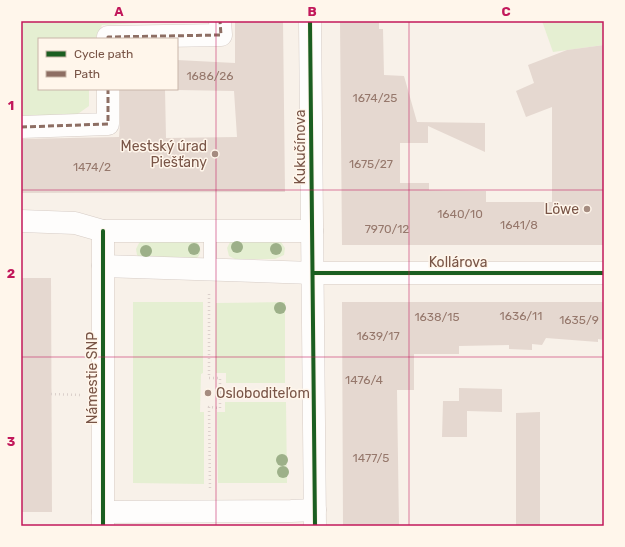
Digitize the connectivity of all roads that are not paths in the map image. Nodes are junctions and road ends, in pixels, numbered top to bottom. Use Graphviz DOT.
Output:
graph roads {
  1 [pos="220,21"];
  2 [pos="310,21"];
  3 [pos="108,38"];
  4 [pos="108,90"];
  5 [pos="21,127"];
  6 [pos="21,221"];
  7 [pos="103,231"];
  8 [pos="210,231"];
  9 [pos="312,231"];
  10 [pos="103,266"];
  11 [pos="210,269"];
  12 [pos="312,273"];
  13 [pos="604,273"];
  14 [pos="204,510"];
  15 [pos="315,518"];
  16 [pos="103,519"];
  1 -- 3 [label="street"];
  2 -- 9 [label="street, Kukučínova"];
  4 -- 5 [label="street"];
  6 -- 7 [label="street"];
  7 -- 8 [label="street"];
  7 -- 10 [label="street, Námestie SNP"];
  8 -- 9 [label="street"];
  8 -- 11 [label="lane"];
  9 -- 12 [label="street, Kukučínova"];
  10 -- 11 [label="street"];
  10 -- 16 [label="street, Námestie SNP"];
  11 -- 12 [label="street"];
  12 -- 13 [label="street, Kollárova"];
  12 -- 15 [label="street, Námestie SNP"];
  14 -- 15 [label="street, Námestie SNP"];
  14 -- 16 [label="street, Námestie SNP"];
}
